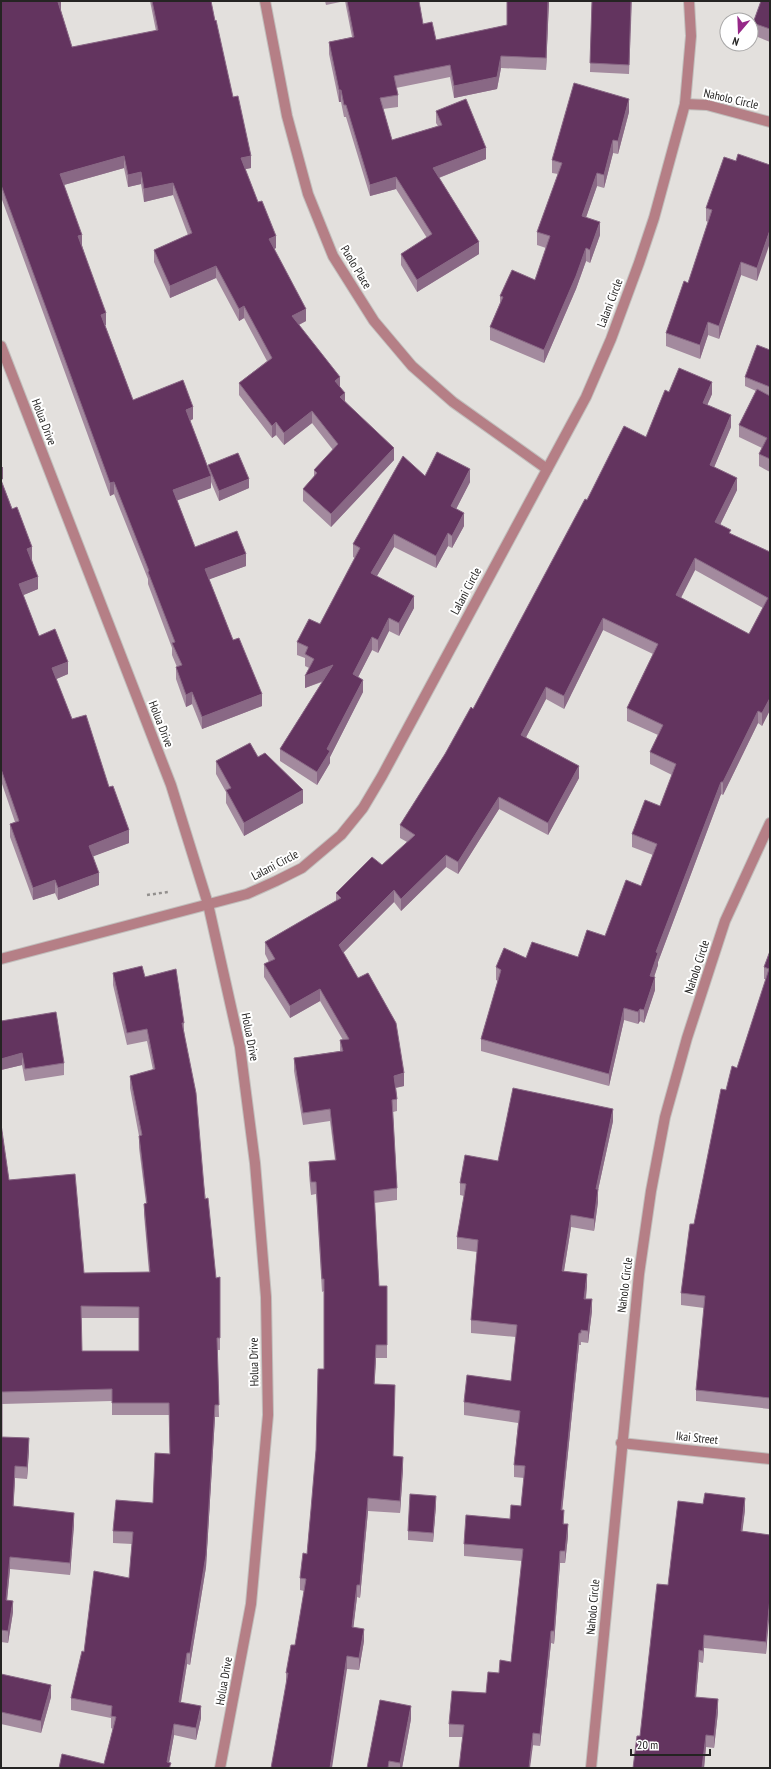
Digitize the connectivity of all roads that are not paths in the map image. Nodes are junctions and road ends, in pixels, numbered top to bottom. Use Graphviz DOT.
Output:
graph roads {
  1 [pos="265,1"];
  2 [pos="689,1"];
  3 [pos="685,104"];
  4 [pos="770,122"];
  5 [pos="1,346"];
  6 [pos="547,469"];
  7 [pos="770,823"];
  8 [pos="208,904"];
  9 [pos="1,959"];
  10 [pos="621,1443"];
  11 [pos="770,1459"];
  12 [pos="220,1768"];
  13 [pos="591,1768"];
  1 -- 6 [label="street, Puolo Place"];
  2 -- 3 [label="street, Lalani Circle"];
  3 -- 4 [label="street, Naholo Circle"];
  3 -- 6 [label="street, Lalani Circle"];
  5 -- 8 [label="street, Holua Drive"];
  6 -- 8 [label="street, Lalani Circle"];
  7 -- 10 [label="street, Naholo Circle"];
  8 -- 9 [label="street, Lalani Circle"];
  8 -- 12 [label="street, Holua Drive"];
  10 -- 11 [label="street, Ikai Street"];
  10 -- 13 [label="street, Naholo Circle"];
}
